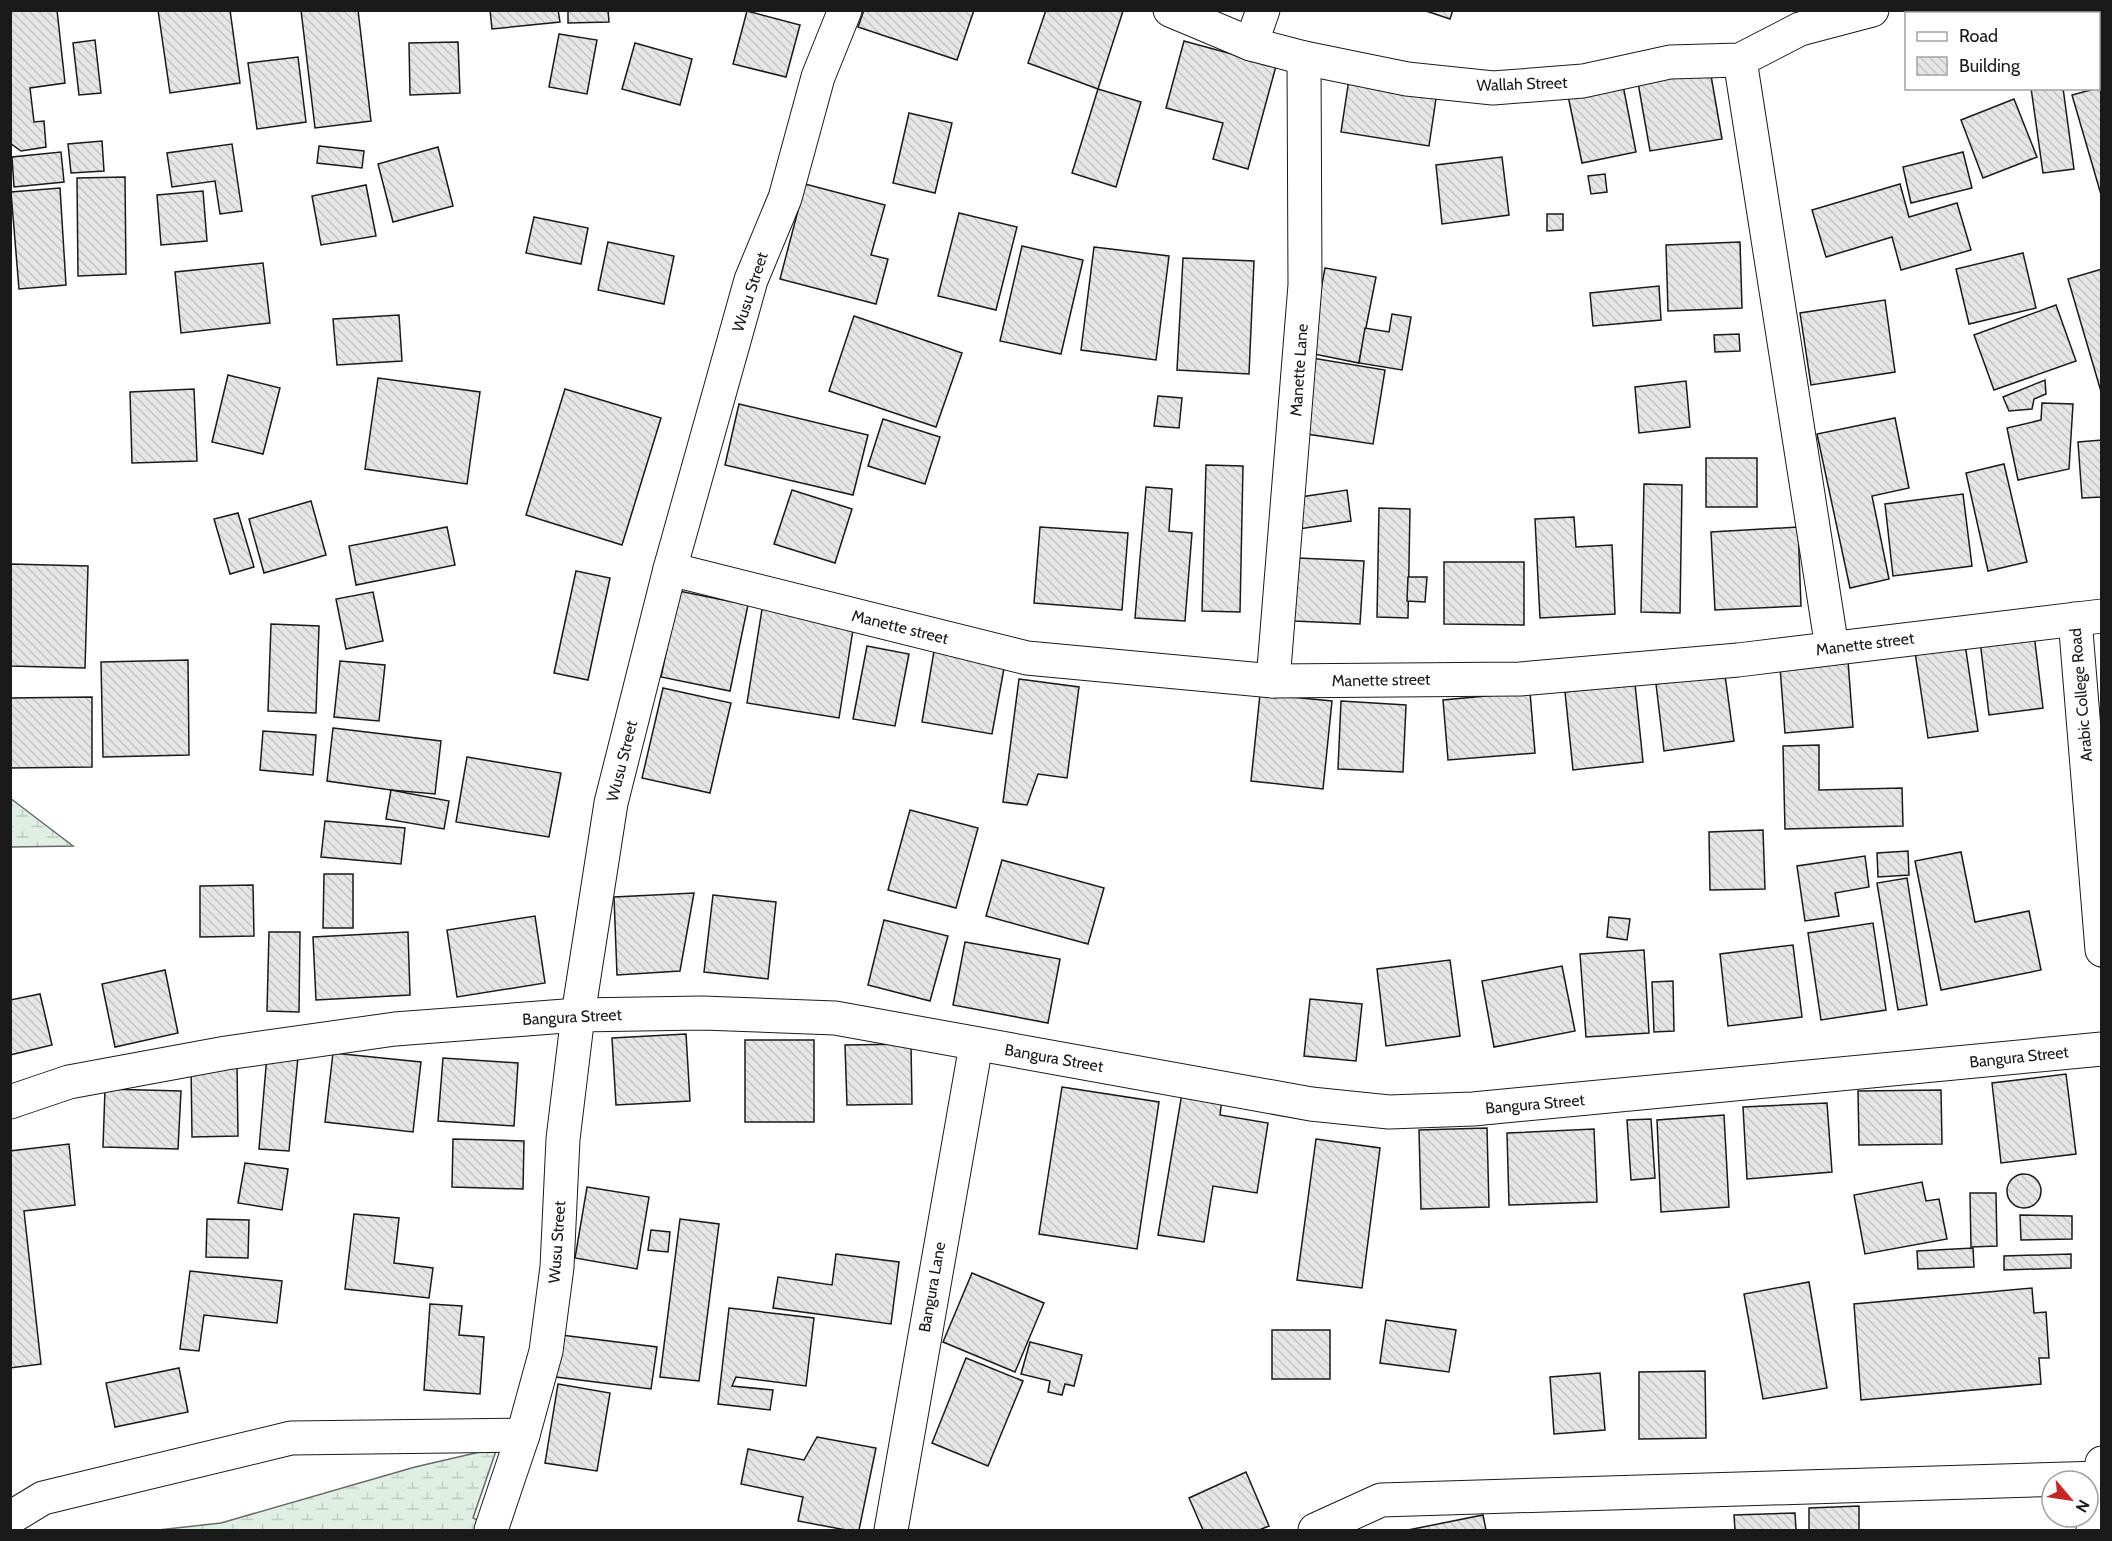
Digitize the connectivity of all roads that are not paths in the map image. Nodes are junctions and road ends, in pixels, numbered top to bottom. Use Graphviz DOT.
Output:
graph roads {
  1 [pos="845,10"];
  2 [pos="1170,10"];
  3 [pos="1263,10"];
  4 [pos="1872,10"];
  5 [pos="1251,44"];
  6 [pos="1304,58"];
  7 [pos="1740,60"];
  8 [pos="670,569"];
  9 [pos="2088,617"];
  10 [pos="1832,648"];
  11 [pos="1273,681"];
  12 [pos="2102,950"];
  13 [pos="578,1015"];
  14 [pos="976,1044"];
  15 [pos="2102,1049"];
  16 [pos="10,1102"];
  17 [pos="523,1435"];
  18 [pos="2101,1471"];
  19 [pos="10,1518"];
  20 [pos="491,1530"];
  21 [pos="891,1530"];
  22 [pos="1315,1530"];
  23 [pos="2093,1530"];
  1 -- 8 [label="street, Wusu Street"];
  2 -- 5 [label="street, Wallah Street"];
  3 -- 5 [label="street"];
  4 -- 7 [label="street, Wallah Street"];
  5 -- 6 [label="street, Wallah Street"];
  6 -- 7 [label="street, Wallah Street"];
  6 -- 11 [label="street, Manette Lane"];
  7 -- 10 [label="street"];
  8 -- 11 [label="street, Manette street"];
  8 -- 13 [label="street, Wusu Street"];
  9 -- 10 [label="street, Manette street"];
  9 -- 12 [label="street, Arabic College Road"];
  10 -- 11 [label="street, Manette street"];
  13 -- 14 [label="street, Bangura Street"];
  13 -- 16 [label="street, Bangura Street"];
  13 -- 17 [label="street, Wusu Street"];
  14 -- 15 [label="street, Bangura Street"];
  14 -- 21 [label="street, Bangura Lane"];
  17 -- 19 [label="street"];
  17 -- 20 [label="street, Wusu Street"];
  18 -- 22 [label="street"];
  18 -- 23 [label="street"];
}
